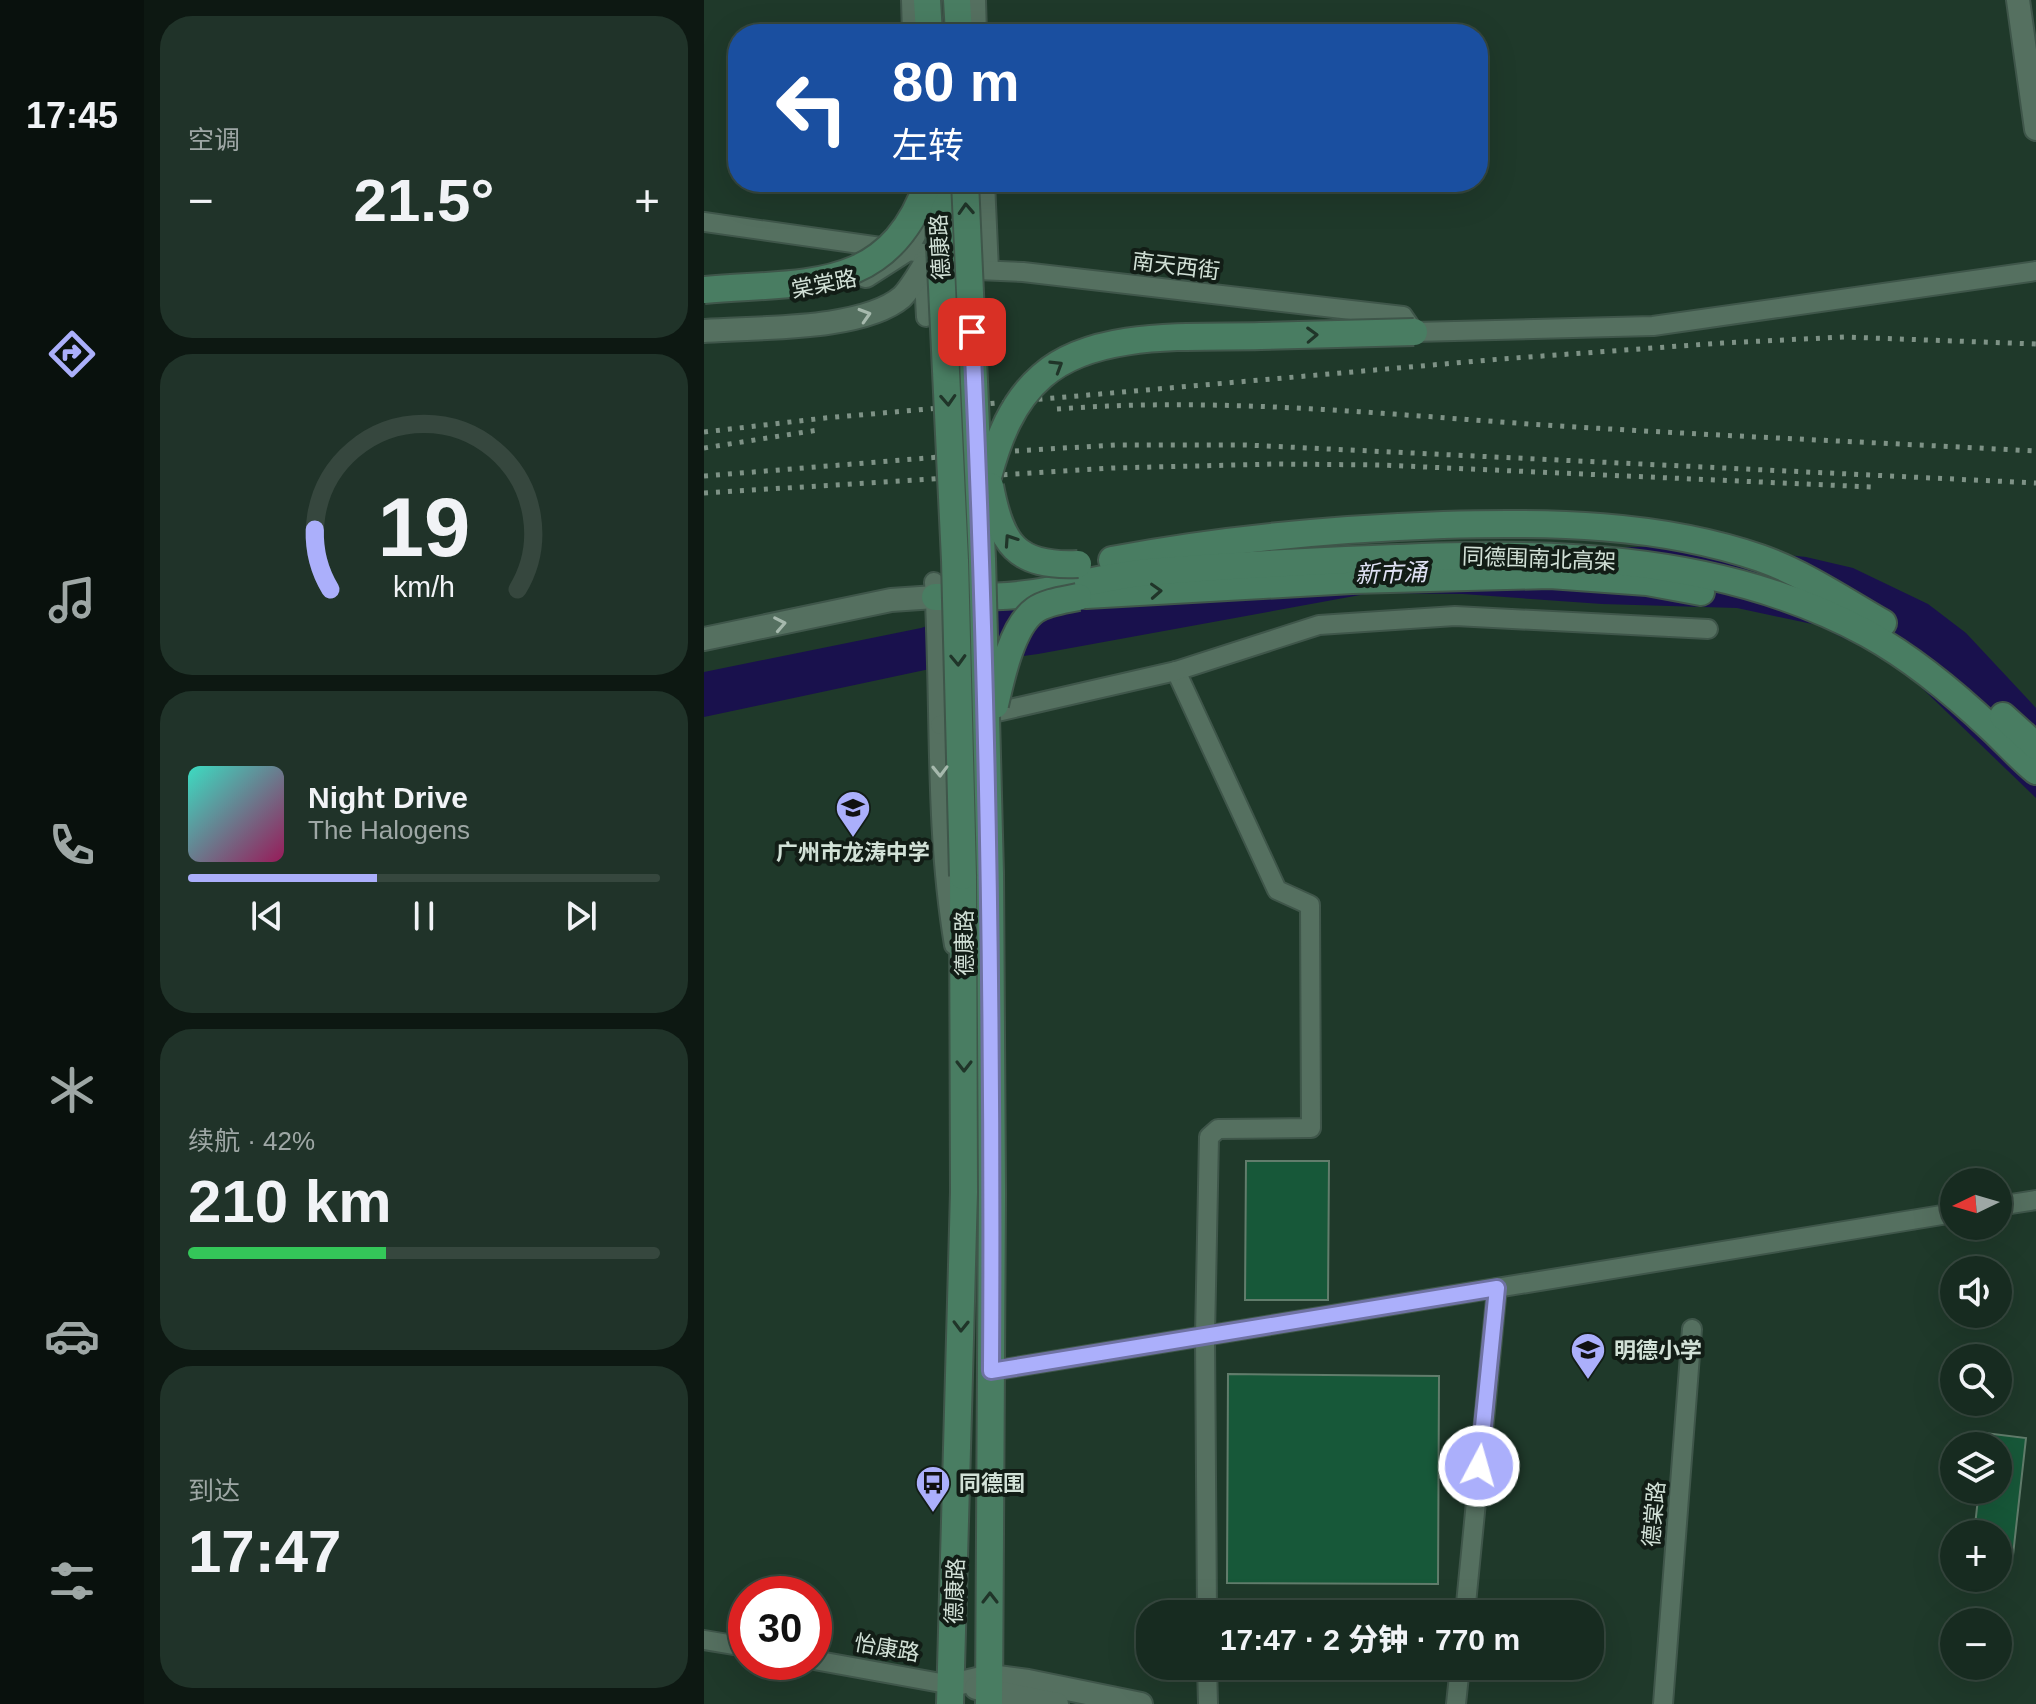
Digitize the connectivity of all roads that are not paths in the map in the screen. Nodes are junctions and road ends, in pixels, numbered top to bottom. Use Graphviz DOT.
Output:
graph roads {
  1 [pos="911,0"];
  2 [pos="927,0"];
  3 [pos="957,0"];
  4 [pos="976,0"];
  5 [pos="2018,0"];
  6 [pos="912,24"];
  7 [pos="928,24"];
  8 [pos="958,24"];
  9 [pos="977,24"];
  10 [pos="2036,129"];
  11 [pos="919,192"];
  12 [pos="923,192"];
  13 [pos="937,192"];
  14 [pos="965,192"];
  15 [pos="985,192"];
  16 [pos="704,222"];
  17 [pos="921,223"];
  18 [pos="917,257"];
  19 [pos="989,270"];
  20 [pos="2036,271"];
  21 [pos="704,283"];
  22 [pos="704,290"];
  23 [pos="704,317"];
  24 [pos="926,317"];
  25 [pos="823,323"];
  26 [pos="704,331"];
  27 [pos="1414,332"];
  28 [pos="976,411"];
  29 [pos="988,477"];
  30 [pos="1229,558"];
  31 [pos="935,597"];
  32 [pos="1835,618"];
  33 [pos="1883,623"];
  34 [pos="1708,629"];
  35 [pos="704,639"];
  36 [pos="1176,671"];
  37 [pos="940,725"];
  38 [pos="987,739"];
  39 [pos="2036,746"];
  40 [pos="2036,771"];
  41 [pos="976,875"];
  42 [pos="964,1007"];
  43 [pos="2036,1200"];
  44 [pos="2012,1204"];
  45 [pos="1940,1215"];
  46 [pos="1497,1288"];
  47 [pos="1692,1329"];
  48 [pos="1205,1336"];
  49 [pos="991,1371"];
  50 [pos="1207,1600"];
  51 [pos="1466,1600"];
  52 [pos="704,1640"];
  53 [pos="728,1644"];
  54 [pos="832,1664"];
  55 [pos="1207,1680"];
  56 [pos="1459,1680"];
  57 [pos="990,1690"];
  58 [pos="951,1694"];
  59 [pos="1057,1704"];
  60 [pos="1141,1704"];
  61 [pos="1208,1704"];
  62 [pos="1456,1704"];
  63 [pos="1663,1704"];
  1 -- 6 [label="street"];
  2 -- 7 [label="main road"];
  3 -- 8 [label="main road"];
  4 -- 9 [label="street"];
  5 -- 10 [label="street"];
  11 -- 17 [label="street"];
  12 -- 22 [label="main road, bridge"];
  13 -- 41 [label="main road, 德康路, one-way, bridge"];
  28 -- 14 [label="main road, 德康路, one-way, bridge"];
  15 -- 19 [label="street"];
  16 -- 18 [label="street, 南天西街"];
  17 -- 18 [label="street, 棠棠路"];
  18 -- 19 [label="street, 南天西街"];
  18 -- 21 [label="street, 棠棠路"];
  18 -- 24 [label="street"];
  25 -- 18 [label="street, 棠棠路, one-way"];
  19 -- 27 [label="street, 南天西街"];
  20 -- 27 [label="street"];
  23 -- 25 [label="street"];
  25 -- 26 [label="street, 棠棠路"];
  29 -- 27 [label="main road, one-way, bridge"];
  28 -- 29 [label="main road, bridge"];
  28 -- 38 [label="main road, 德康路, bridge"];
  33 -- 29 [label="main road, one-way, bridge"];
  30 -- 31 [label="main road, 同德围南北高架"];
  30 -- 32 [label="main road, 同德围南北高架"];
  30 -- 33 [label="main road, 同德围南北高架"];
  35 -- 31 [label="street, one-way"];
  31 -- 37 [label="street"];
  38 -- 32 [label="main road, one-way, bridge"];
  32 -- 40 [label="main road, 同德围南北高架"];
  33 -- 39 [label="main road, 同德围南北高架"];
  34 -- 36 [label="street"];
  36 -- 37 [label="street"];
  36 -- 48 [label="street"];
  37 -- 42 [label="street, one-way"];
  38 -- 41 [label="main road, 德康路, bridge"];
  41 -- 42 [label="main road, 德康路"];
  41 -- 49 [label="main road, 德康路"];
  42 -- 58 [label="main road, 德康路, one-way"];
  43 -- 44 [label="street"];
  45 -- 46 [label="street"];
  46 -- 48 [label="street"];
  46 -- 51 [label="street"];
  47 -- 63 [label="street, 德棠路"];
  48 -- 49 [label="street"];
  48 -- 50 [label="street"];
  57 -- 49 [label="main road, 德康路, one-way"];
  52 -- 53 [label="street"];
  54 -- 58 [label="street, 怡康路"];
  55 -- 61 [label="street"];
  56 -- 62 [label="street"];
  57 -- 58 [label="street"];
  57 -- 59 [label="street"];
  57 -- 60 [label="street"];
}
